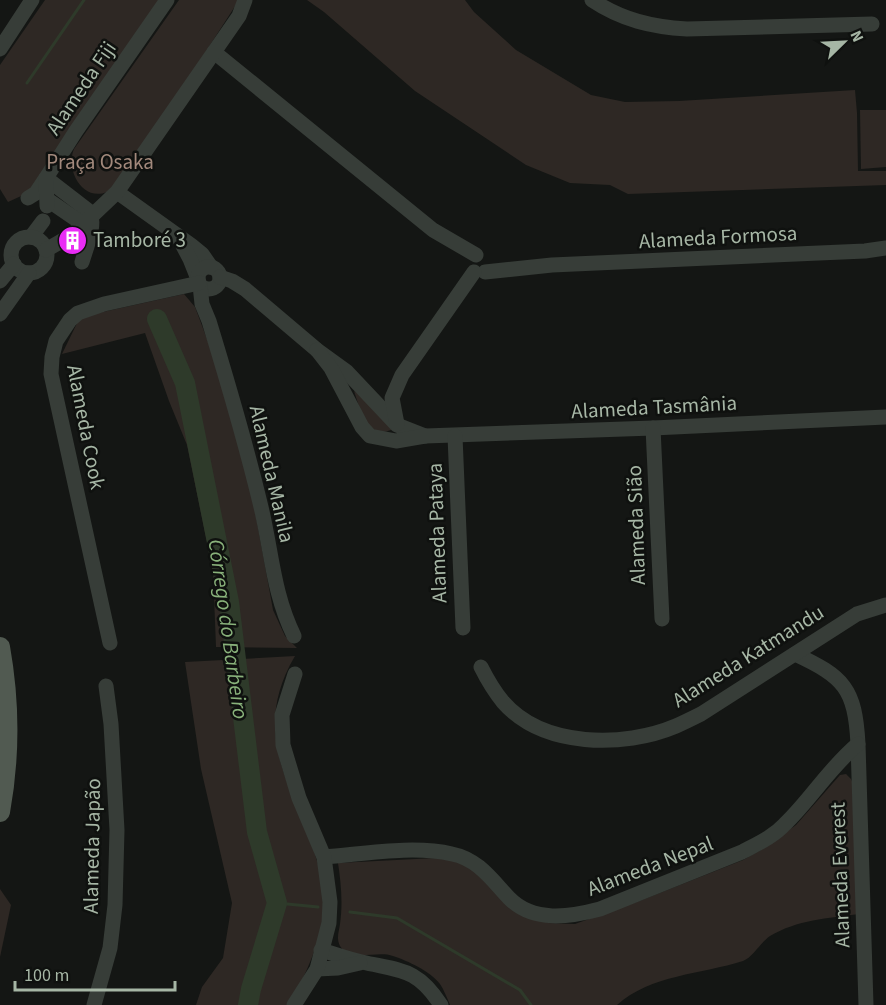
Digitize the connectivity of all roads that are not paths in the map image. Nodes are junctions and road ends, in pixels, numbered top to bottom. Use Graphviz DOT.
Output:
graph roads {
  1 [pos="32,0"];
  2 [pos="167,0"];
  3 [pos="244,0"];
  4 [pos="251,0"];
  5 [pos="592,0"];
  6 [pos="239,16"];
  7 [pos="872,24"];
  8 [pos="1,45"];
  9 [pos="214,52"];
  10 [pos="46,178"];
  11 [pos="117,192"];
  12 [pos="28,198"];
  13 [pos="43,221"];
  14 [pos="79,227"];
  15 [pos="31,237"];
  16 [pos="886,248"];
  17 [pos="46,250"];
  18 [pos="82,262"];
  19 [pos="14,264"];
  20 [pos="479,264"];
  21 [pos="29,273"];
  22 [pos="0,281"];
  23 [pos="208,281"];
  24 [pos="0,314"];
  25 [pos="317,350"];
  26 [pos="402,375"];
  27 [pos="360,386"];
  28 [pos="346,397"];
  29 [pos="886,417"];
  30 [pos="397,425"];
  31 [pos="653,428"];
  32 [pos="425,436"];
  33 [pos="455,436"];
  34 [pos="379,439"];
  35 [pos="886,605"];
  36 [pos="662,619"];
  37 [pos="463,628"];
  38 [pos="294,636"];
  39 [pos="110,643"];
  40 [pos="0,647"];
  41 [pos="795,654"];
  42 [pos="481,666"];
  43 [pos="295,674"];
  44 [pos="106,686"];
  45 [pos="858,744"];
  46 [pos="834,768"];
  47 [pos="858,771"];
  48 [pos="0,813"];
  49 [pos="324,857"];
  50 [pos="321,950"];
  51 [pos="363,963"];
  52 [pos="317,969"];
  53 [pos="94,1005"];
  54 [pos="294,1005"];
  55 [pos="441,1005"];
  56 [pos="866,1005"];
  1 -- 8 [label="street"];
  2 -- 10 [label="street, Alameda Fiji"];
  3 -- 6 [label="street"];
  4 -- 6 [label="street"];
  5 -- 7 [label="street"];
  6 -- 9 [label="street"];
  9 -- 11 [label="street"];
  9 -- 20 [label="street"];
  10 -- 12 [label="street, Alameda Fiji"];
  10 -- 14 [label="street"];
  10 -- 14 [label="street"];
  11 -- 14 [label="street"];
  11 -- 23 [label="street"];
  13 -- 15 [label="street"];
  14 -- 17 [label="street"];
  14 -- 18 [label="street"];
  15 -- 17 [label="street"];
  15 -- 19 [label="street"];
  16 -- 20 [label="street, Alameda Formosa"];
  17 -- 21 [label="street"];
  19 -- 21 [label="street"];
  19 -- 22 [label="street"];
  20 -- 26 [label="street"];
  21 -- 24 [label="street"];
  23 -- 25 [label="street, Alameda Tasmânia"];
  23 -- 38 [label="street, Alameda Manila"];
  23 -- 39 [label="street, Alameda Cook"];
  25 -- 27 [label="street, Alameda Tasmânia"];
  25 -- 28 [label="street, Alameda Tasmânia"];
  26 -- 27 [label="street"];
  26 -- 30 [label="street"];
  27 -- 28 [label="street"];
  27 -- 30 [label="street, Alameda Tasmânia"];
  28 -- 34 [label="street, Alameda Tasmânia"];
  29 -- 31 [label="street, Alameda Tasmânia"];
  30 -- 32 [label="street, Alameda Tasmânia"];
  30 -- 34 [label="street"];
  31 -- 33 [label="street, Alameda Tasmânia"];
  31 -- 36 [label="street, Alameda Sião"];
  32 -- 33 [label="street, Alameda Tasmânia"];
  32 -- 34 [label="street, Alameda Tasmânia"];
  33 -- 37 [label="street, Alameda Pataya"];
  35 -- 41 [label="street, Alameda Katmandu"];
  40 -- 48 [label="main road"];
  41 -- 42 [label="street, Alameda Katmandu"];
  41 -- 45 [label="street, Alameda Everest"];
  43 -- 49 [label="street"];
  44 -- 53 [label="street, Alameda Japão"];
  45 -- 46 [label="street, Alameda Nepal"];
  45 -- 47 [label="street, Alameda Everest"];
  46 -- 47 [label="street"];
  46 -- 49 [label="street, Alameda Nepal"];
  47 -- 56 [label="street, Alameda Everest"];
  49 -- 50 [label="street"];
  50 -- 51 [label="street"];
  50 -- 52 [label="street"];
  51 -- 52 [label="street"];
  51 -- 55 [label="street"];
  52 -- 54 [label="street"];
}
